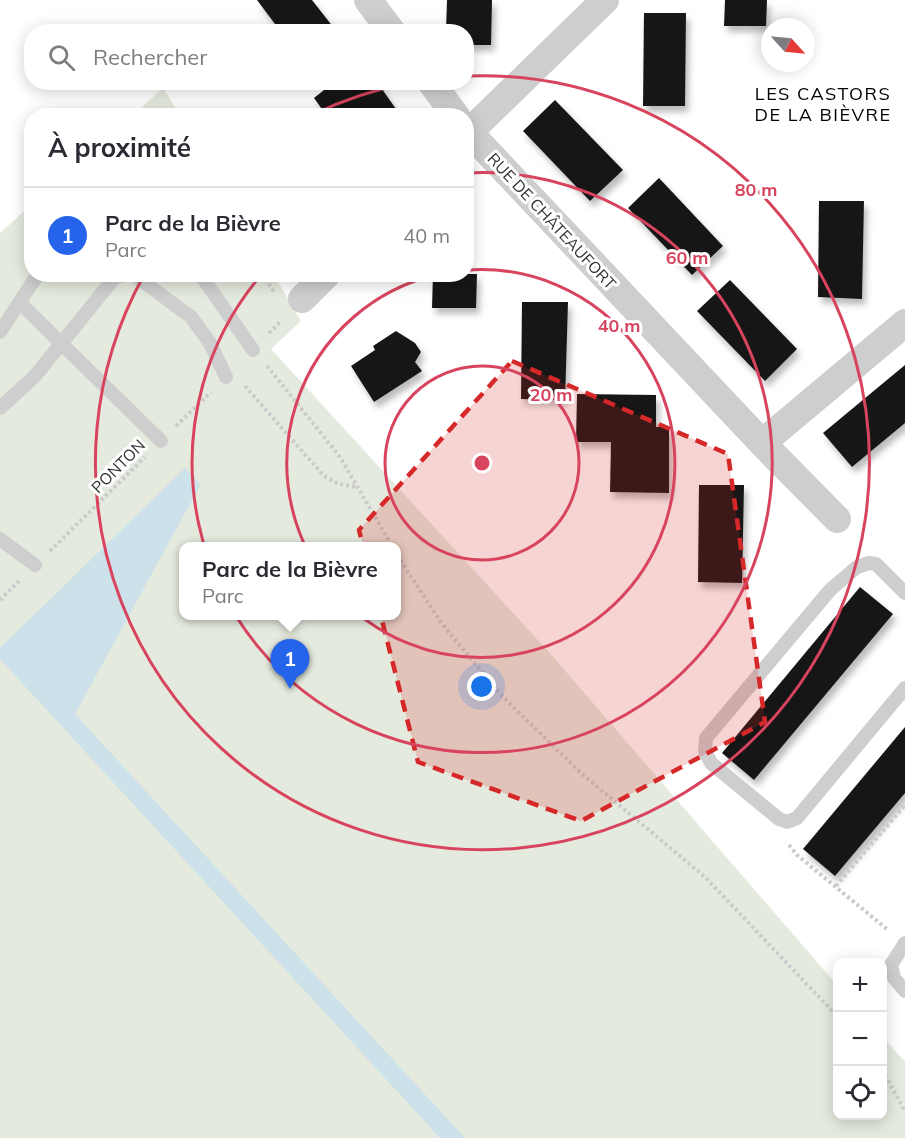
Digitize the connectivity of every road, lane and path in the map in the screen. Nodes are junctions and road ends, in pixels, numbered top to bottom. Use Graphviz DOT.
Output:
graph roads {
  1 [pos="368,0"];
  2 [pos="605,0"];
  3 [pos="386,24"];
  4 [pos="437,90"];
  5 [pos="450,108"];
  6 [pos="474,120"];
  7 [pos="474,138"];
  8 [pos="33,282"];
  9 [pos="110,282"];
  10 [pos="143,282"];
  11 [pos="206,282"];
  12 [pos="319,282"];
  13 [pos="302,299"];
  14 [pos="21,304"];
  15 [pos="905,323"];
  16 [pos="0,332"];
  17 [pos="62,345"];
  18 [pos="253,350"];
  19 [pos="226,377"];
  20 [pos="256,400"];
  21 [pos="0,408"];
  22 [pos="161,441"];
  23 [pos="762,443"];
  24 [pos="357,487"];
  25 [pos="837,519"];
  26 [pos="0,539"];
  27 [pos="390,542"];
  28 [pos="401,562"];
  29 [pos="35,565"];
  30 [pos="905,593"];
  31 [pos="0,600"];
  32 [pos="905,688"];
  33 [pos="905,805"];
  34 [pos="787,822"];
  35 [pos="836,886"];
  36 [pos="905,944"];
  37 [pos="905,991"];
  38 [pos="833,1013"];
  39 [pos="887,1079"];
  40 [pos="905,1111"];
  1 -- 3 [label="street"];
  2 -- 6 [label="street"];
  4 -- 5 [label="street, RUE DE CHÂTEAUFORT"];
  7 -- 23 [label="street, RUE DE CHÂTEAUFORT"];
  8 -- 14 [label="lane"];
  9 -- 17 [label="lane"];
  10 -- 19 [label="lane"];
  11 -- 18 [label="lane"];
  12 -- 13 [label="street"];
  14 -- 16 [label="lane"];
  14 -- 17 [label="lane"];
  15 -- 23 [label="street"];
  17 -- 21 [label="lane"];
  17 -- 22 [label="lane"];
  18 -- 24 [label="path"];
  19 -- 22 [label="path, PONTON"];
  20 -- 24 [label="path"];
  22 -- 29 [label="path, PONTON"];
  23 -- 25 [label="street, RUE DE CHÂTEAUFORT"];
  24 -- 27 [label="path"];
  26 -- 29 [label="lane"];
  28 -- 38 [label="path"];
  29 -- 31 [label="path, PONTON"];
  30 -- 34 [label="lane"];
  32 -- 34 [label="lane"];
  33 -- 35 [label="path"];
  34 -- 35 [label="path"];
  35 -- 36 [label="path"];
  36 -- 37 [label="lane"];
  39 -- 40 [label="path"];
}
